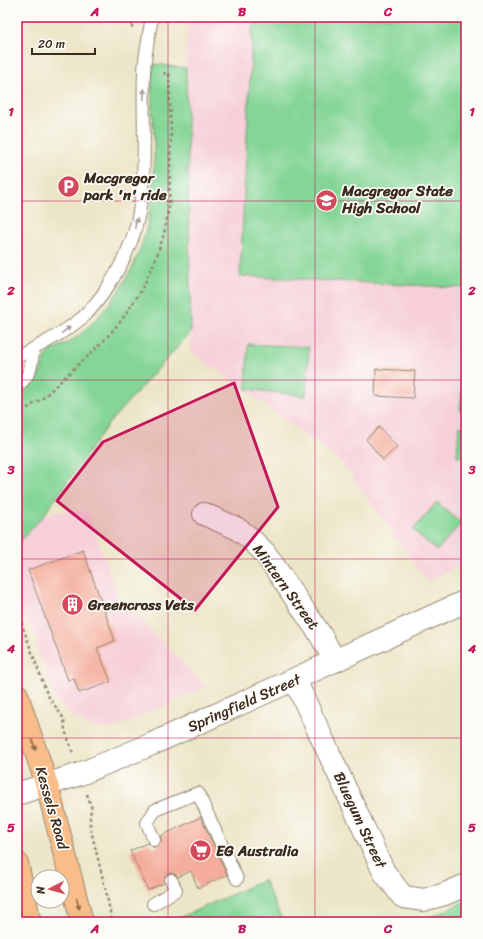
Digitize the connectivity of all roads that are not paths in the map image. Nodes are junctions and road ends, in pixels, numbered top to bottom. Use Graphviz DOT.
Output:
graph roads {
  1 [pos="152,17"];
  2 [pos="33,350"];
  3 [pos="17,357"];
  4 [pos="17,386"];
  5 [pos="204,514"];
  6 [pos="466,601"];
  7 [pos="335,661"];
  8 [pos="295,680"];
  9 [pos="17,695"];
  10 [pos="47,785"];
  11 [pos="17,794"];
  12 [pos="154,840"];
  13 [pos="17,863"];
  14 [pos="237,879"];
  15 [pos="171,880"];
  16 [pos="466,885"];
  17 [pos="153,904"];
  18 [pos="30,922"];
  19 [pos="82,922"];
  2 -- 1 [label="lane, one-way"];
  2 -- 3 [label="lane"];
  2 -- 4 [label="lane"];
  5 -- 7 [label="street, Mintern Street"];
  6 -- 7 [label="street, Springfield Street"];
  7 -- 8 [label="street, Springfield Street"];
  8 -- 10 [label="street, Springfield Street"];
  8 -- 16 [label="street, Bluegum Street"];
  9 -- 10 [label="highway, Kessels Road, one-way"];
  10 -- 11 [label="street, Springfield Street"];
  10 -- 19 [label="highway, Kessels Road, one-way"];
  12 -- 14 [label="lane"];
  13 -- 18 [label="highway"];
  15 -- 17 [label="lane"];
}
